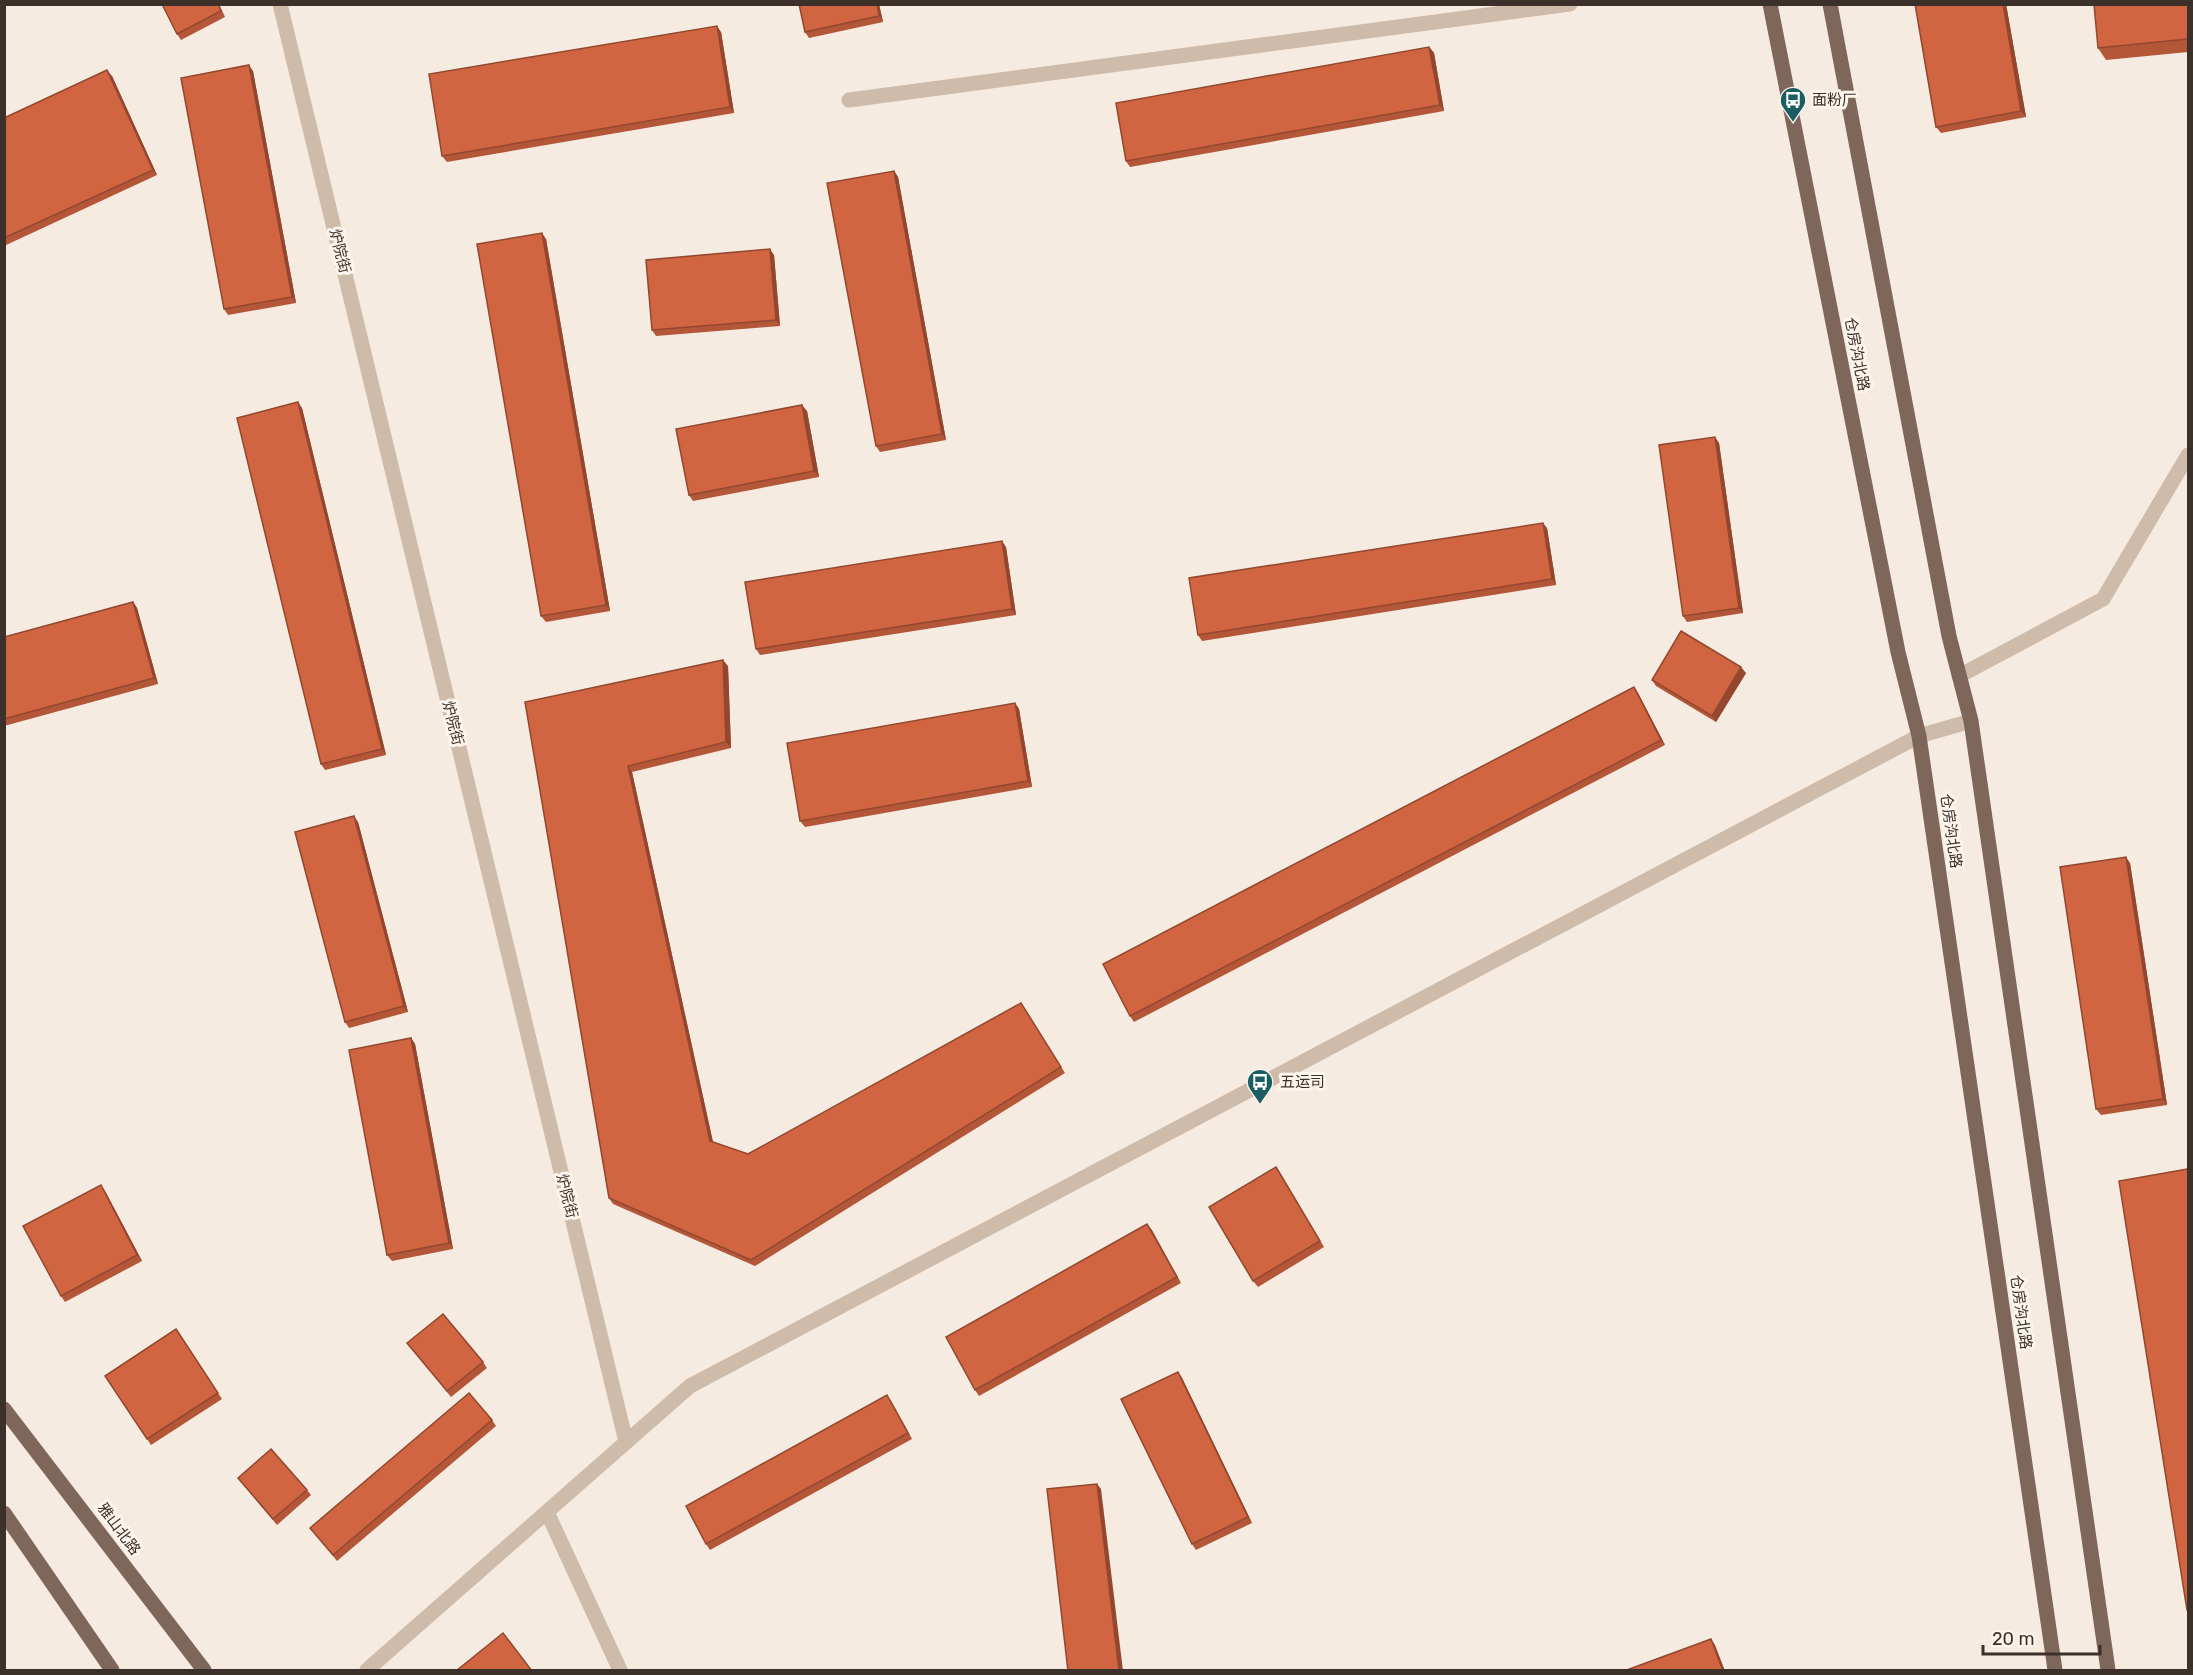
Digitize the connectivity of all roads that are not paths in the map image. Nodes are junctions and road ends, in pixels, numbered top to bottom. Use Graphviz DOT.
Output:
graph roads {
  1 [pos="280,4"];
  2 [pos="1570,4"];
  3 [pos="1770,4"];
  4 [pos="1830,4"];
  5 [pos="849,100"];
  6 [pos="2188,455"];
  7 [pos="1959,676"];
  8 [pos="1971,721"];
  9 [pos="1919,736"];
  10 [pos="4,1409"];
  11 [pos="626,1442"];
  12 [pos="547,1512"];
  13 [pos="4,1513"];
  14 [pos="112,1671"];
  15 [pos="204,1671"];
  16 [pos="368,1671"];
  17 [pos="620,1671"];
  18 [pos="2055,1671"];
  19 [pos="2108,1671"];
  1 -- 11 [label="street, 炉院街"];
  2 -- 5 [label="street"];
  3 -- 9 [label="main road, 仓房沟北路"];
  4 -- 7 [label="main road"];
  6 -- 7 [label="street"];
  7 -- 8 [label="main road"];
  8 -- 9 [label="street"];
  8 -- 19 [label="main road"];
  9 -- 11 [label="street"];
  9 -- 18 [label="main road, 仓房沟北路"];
  10 -- 15 [label="main road, 雅山北路"];
  11 -- 12 [label="street"];
  12 -- 16 [label="street"];
  12 -- 17 [label="street"];
  13 -- 14 [label="main road"];
}
